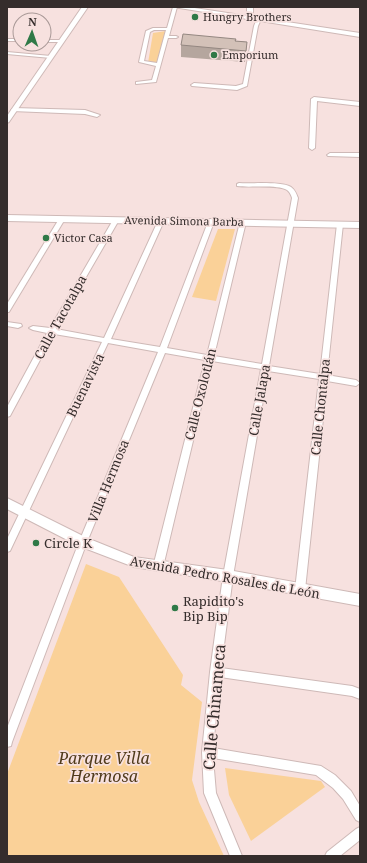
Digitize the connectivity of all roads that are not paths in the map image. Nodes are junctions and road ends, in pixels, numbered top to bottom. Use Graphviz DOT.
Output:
graph roads {
  1 [pos="85,7"];
  2 [pos="176,7"];
  3 [pos="194,7"];
  4 [pos="250,7"];
  5 [pos="248,17"];
  6 [pos="259,18"];
  7 [pos="169,27"];
  8 [pos="360,34"];
  9 [pos="166,37"];
  10 [pos="176,37"];
  11 [pos="52,40"];
  12 [pos="62,41"];
  13 [pos="7,53"];
  14 [pos="51,57"];
  15 [pos="158,65"];
  16 [pos="138,83"];
  17 [pos="194,85"];
  18 [pos="360,104"];
  19 [pos="12,111"];
  20 [pos="97,115"];
  21 [pos="7,121"];
  22 [pos="312,148"];
  23 [pos="330,155"];
  24 [pos="360,155"];
  25 [pos="239,185"];
  26 [pos="7,218"];
  27 [pos="62,219"];
  28 [pos="116,220"];
  29 [pos="161,221"];
  30 [pos="211,222"];
  31 [pos="243,222"];
  32 [pos="291,224"];
  33 [pos="340,224"];
  34 [pos="360,225"];
  35 [pos="7,310"];
  36 [pos="7,324"];
  37 [pos="18,326"];
  38 [pos="33,328"];
  39 [pos="51,332"];
  40 [pos="106,341"];
  41 [pos="162,352"];
  42 [pos="209,359"];
  43 [pos="264,368"];
  44 [pos="323,379"];
  45 [pos="356,383"];
  46 [pos="7,414"];
  47 [pos="7,503"];
  48 [pos="24,511"];
  49 [pos="84,542"];
  50 [pos="7,548"];
  51 [pos="158,566"];
  52 [pos="228,576"];
  53 [pos="300,590"];
  54 [pos="360,600"];
  55 [pos="215,672"];
  56 [pos="360,694"];
  57 [pos="10,728"];
  58 [pos="7,742"];
  59 [pos="207,752"];
  60 [pos="360,816"];
  61 [pos="360,833"];
  62 [pos="236,856"];
  63 [pos="331,856"];
  1 -- 12 [label="street"];
  2 -- 5 [label="main road"];
  2 -- 7 [label="street"];
  3 -- 5 [label="main road"];
  4 -- 5 [label="street"];
  5 -- 6 [label="main road"];
  6 -- 8 [label="main road"];
  6 -- 17 [label="street"];
  7 -- 9 [label="street"];
  7 -- 15 [label="street"];
  9 -- 10 [label="street"];
  9 -- 15 [label="street"];
  11 -- 12 [label="street"];
  12 -- 14 [label="street"];
  13 -- 14 [label="street"];
  14 -- 19 [label="street"];
  15 -- 16 [label="street"];
  18 -- 22 [label="street"];
  19 -- 20 [label="street"];
  19 -- 21 [label="street"];
  23 -- 24 [label="street"];
  25 -- 32 [label="street, Calle Jalapa"];
  26 -- 27 [label="main road, Avenida Simona Barba"];
  27 -- 28 [label="main road, Avenida Simona Barba"];
  27 -- 35 [label="street"];
  28 -- 29 [label="main road, Avenida Simona Barba"];
  28 -- 39 [label="street, Calle Tacotalpa"];
  29 -- 30 [label="main road, Avenida Simona Barba"];
  29 -- 40 [label="street, Buenavista"];
  30 -- 31 [label="main road, Avenida Simona Barba"];
  30 -- 41 [label="street, Villa Hermosa"];
  31 -- 32 [label="main road, Avenida Simona Barba"];
  31 -- 42 [label="street, Calle Oxolotlán"];
  32 -- 33 [label="main road, Avenida Simona Barba"];
  32 -- 43 [label="street, Calle Jalapa"];
  33 -- 34 [label="main road, Avenida Simona Barba"];
  33 -- 44 [label="street, Calle Chontalpa"];
  36 -- 37 [label="street"];
  38 -- 39 [label="street"];
  39 -- 40 [label="street"];
  39 -- 46 [label="street, Calle Tacotalpa"];
  40 -- 41 [label="street"];
  40 -- 48 [label="street, Buenavista"];
  41 -- 42 [label="street"];
  41 -- 49 [label="street, Villa Hermosa"];
  42 -- 43 [label="street"];
  42 -- 51 [label="street, Calle Oxolotlán"];
  43 -- 44 [label="street"];
  43 -- 52 [label="street, Calle Jalapa"];
  44 -- 45 [label="street"];
  44 -- 53 [label="street, Calle Chontalpa"];
  47 -- 48 [label="main road, Avenida Pedro Rosales de León"];
  48 -- 49 [label="main road, Avenida Pedro Rosales de León"];
  48 -- 50 [label="street, Buenavista"];
  49 -- 51 [label="main road, Avenida Pedro Rosales de León"];
  49 -- 57 [label="street, Villa Hermosa"];
  51 -- 52 [label="main road, Avenida Pedro Rosales de León"];
  52 -- 53 [label="main road, Avenida Pedro Rosales de León"];
  52 -- 55 [label="street, Calle Chinameca"];
  53 -- 54 [label="main road, Avenida Pedro Rosales de León"];
  55 -- 56 [label="street"];
  55 -- 59 [label="street, Calle Chinameca"];
  57 -- 58 [label="street, Villa Hermosa"];
  59 -- 60 [label="street"];
  59 -- 62 [label="street, Calle Chinameca"];
  61 -- 63 [label="street"];
}
